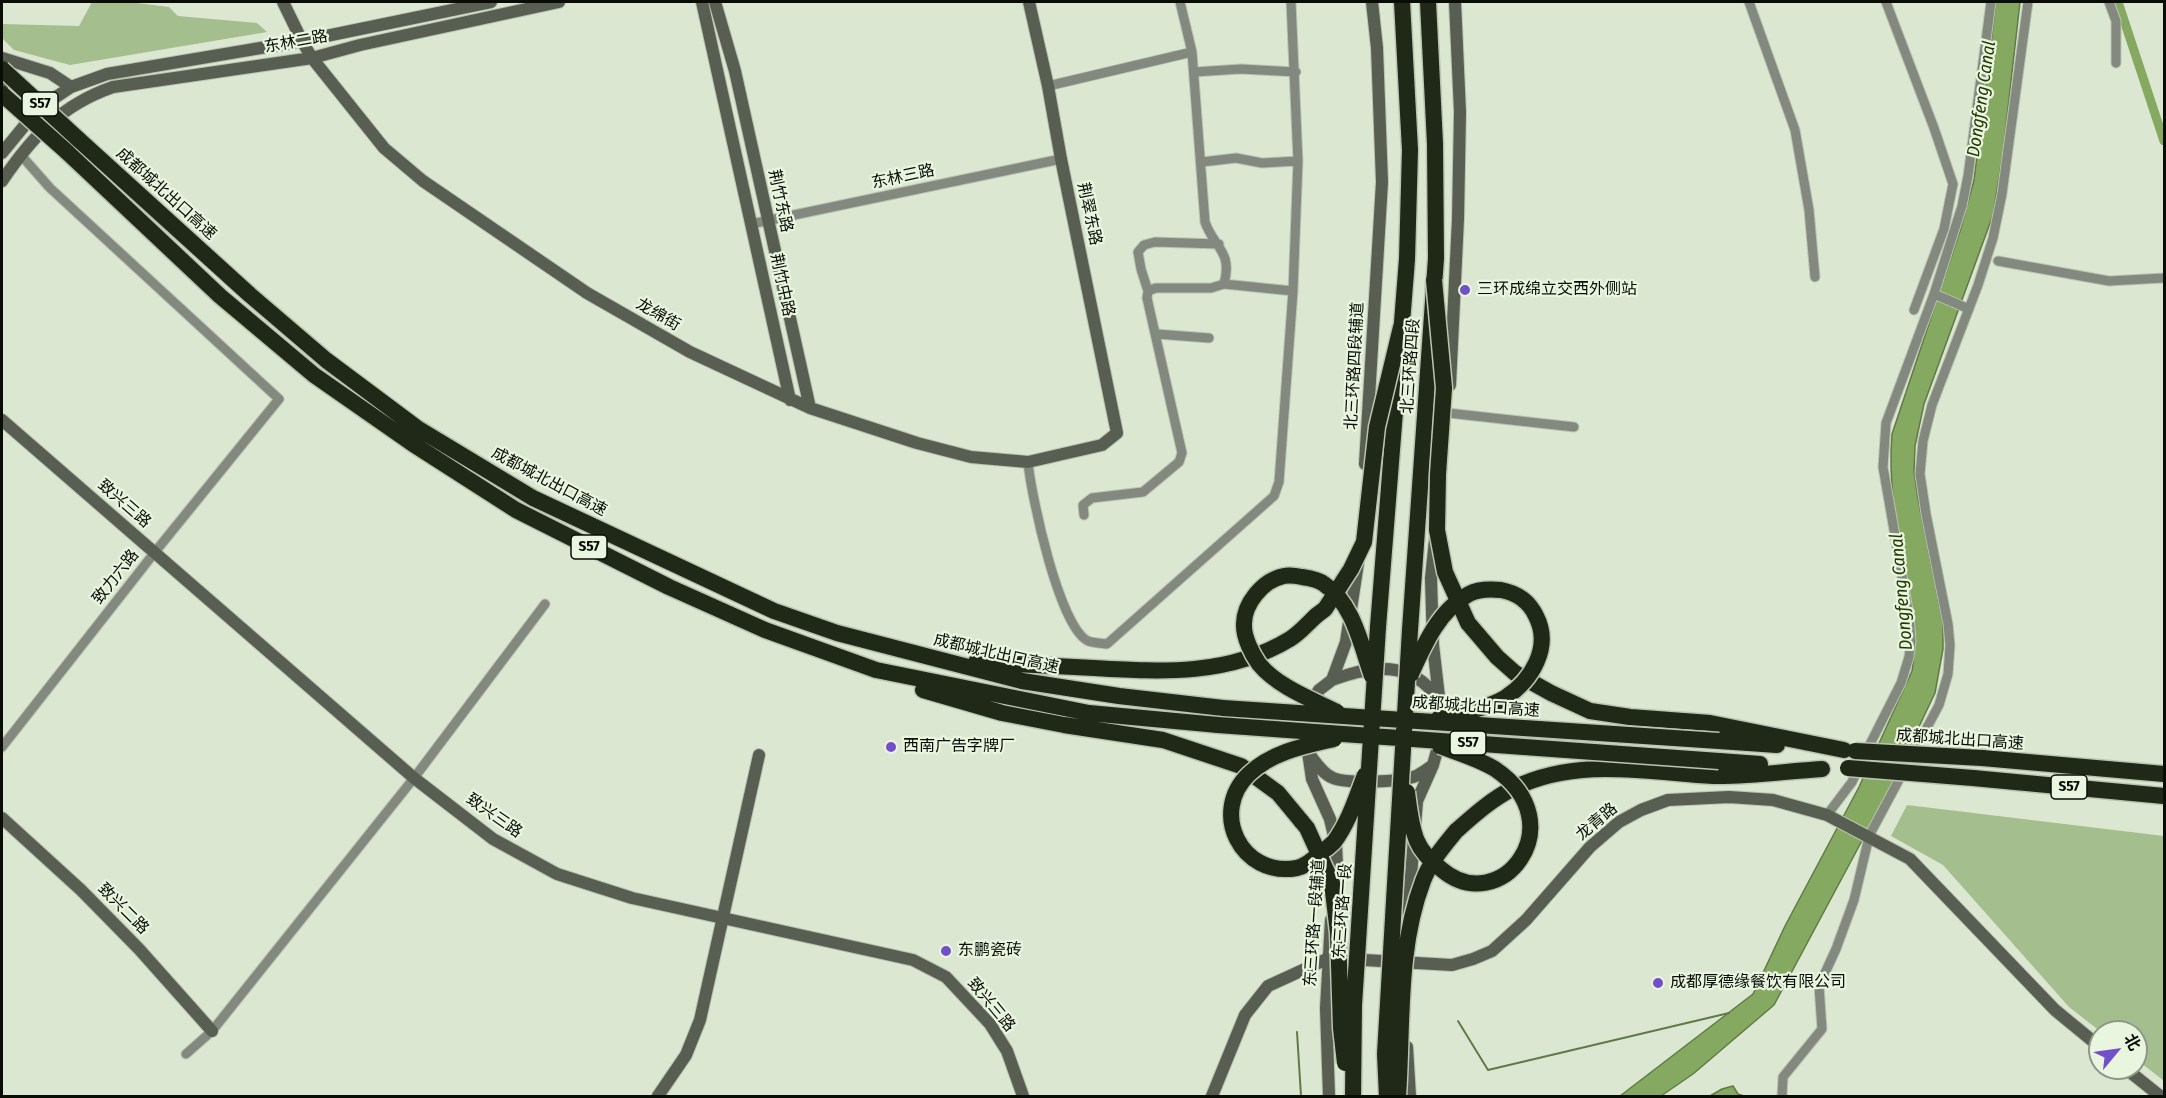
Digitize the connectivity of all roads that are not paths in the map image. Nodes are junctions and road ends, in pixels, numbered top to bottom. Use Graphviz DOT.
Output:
graph roads {
  1 [pos="283,2"];
  2 [pos="491,2"];
  3 [pos="559,2"];
  4 [pos="702,2"];
  5 [pos="716,2"];
  6 [pos="1029,2"];
  7 [pos="1180,2"];
  8 [pos="1291,2"];
  9 [pos="1372,2"];
  10 [pos="1402,2"];
  11 [pos="1428,2"];
  12 [pos="1434,2"];
  13 [pos="1455,2"];
  14 [pos="1749,2"];
  15 [pos="1886,2"];
  16 [pos="1991,2"];
  17 [pos="2028,2"];
  18 [pos="2109,2"];
  19 [pos="302,41"];
  20 [pos="1192,52"];
  21 [pos="1432,52"];
  22 [pos="2,58"];
  23 [pos="312,58"];
  24 [pos="2116,63"];
  25 [pos="2,69"];
  26 [pos="1194,72"];
  27 [pos="1296,72"];
  28 [pos="2,83"];
  29 [pos="70,87"];
  30 [pos="1048,87"];
  31 [pos="2,93"];
  32 [pos="34,114"];
  33 [pos="46,125"];
  34 [pos="2,153"];
  35 [pos="20,154"];
  36 [pos="1061,159"];
  37 [pos="1298,161"];
  38 [pos="1202,162"];
  39 [pos="2,181"];
  40 [pos="767,220"];
  41 [pos="751,224"];
  42 [pos="1219,244"];
  43 [pos="1998,261"];
  44 [pos="1815,277"];
  45 [pos="2164,278"];
  46 [pos="1434,280"];
  47 [pos="1224,284"];
  48 [pos="1148,291"];
  49 [pos="1293,291"];
  50 [pos="1934,294"];
  51 [pos="1969,309"];
  52 [pos="1914,310"];
  53 [pos="1401,327"];
  54 [pos="1156,334"];
  55 [pos="1209,338"];
  56 [pos="790,400"];
  57 [pos="810,408"];
  58 [pos="1448,412"];
  59 [pos="2,420"];
  60 [pos="1574,427"];
  61 [pos="1117,433"];
  62 [pos="1028,462"];
  63 [pos="1083,515"];
  64 [pos="155,552"];
  65 [pos="545,604"];
  66 [pos="938,660"];
  67 [pos="876,670"];
  68 [pos="1332,680"];
  69 [pos="1407,683"];
  70 [pos="1375,684"];
  71 [pos="1441,703"];
  72 [pos="1346,716"];
  73 [pos="1309,721"];
  74 [pos="1423,721"];
  75 [pos="1372,728"];
  76 [pos="1350,735"];
  77 [pos="1422,740"];
  78 [pos="2,747"];
  79 [pos="1850,750"];
  80 [pos="1308,752"];
  81 [pos="759,755"];
  82 [pos="1371,760"];
  83 [pos="1402,761"];
  84 [pos="1433,765"];
  85 [pos="1822,769"];
  86 [pos="2164,774"];
  87 [pos="414,778"];
  88 [pos="2164,796"];
  89 [pos="1827,815"];
  90 [pos="2,818"];
  91 [pos="1869,837"];
  92 [pos="724,918"];
  93 [pos="1329,958"];
  94 [pos="1404,962"];
  95 [pos="212,1031"];
  96 [pos="2088,1037"];
  97 [pos="186,1054"];
  98 [pos="2140,1080"];
  99 [pos="658,1096"];
  100 [pos="1023,1096"];
  101 [pos="1212,1096"];
  102 [pos="1329,1096"];
  103 [pos="1348,1096"];
  104 [pos="1353,1096"];
  105 [pos="1388,1096"];
  106 [pos="1398,1096"];
  107 [pos="1410,1096"];
  108 [pos="1782,1096"];
  109 [pos="2160,1096"];
  1 -- 19 [label="main road, 龙绵街"];
  2 -- 19 [label="main road, 东林二路"];
  3 -- 23 [label="main road, 东林二路"];
  4 -- 41 [label="main road, 荆竹中路"];
  5 -- 40 [label="main road, 荆竹东路"];
  6 -- 30 [label="main road, 荆翠东路"];
  7 -- 20 [label="street"];
  8 -- 27 [label="street"];
  9 -- 68 [label="main road, 北三环路四段辅道"];
  10 -- 53 [label="highway, 北三环路四段"];
  11 -- 21 [label="highway, 北三环路四段"];
  12 -- 21 [label="highway"];
  13 -- 58 [label="main road"];
  14 -- 44 [label="street"];
  15 -- 52 [label="street"];
  16 -- 50 [label="street"];
  17 -- 51 [label="street"];
  18 -- 24 [label="street"];
  19 -- 23 [label="main road, 龙绵街"];
  19 -- 29 [label="main road, 东林二路"];
  20 -- 26 [label="street"];
  20 -- 30 [label="street"];
  21 -- 46 [label="highway, 北三环路四段"];
  22 -- 29 [label="main road"];
  23 -- 33 [label="main road, 东林二路"];
  23 -- 56 [label="main road, 龙绵街"];
  25 -- 66 [label="highway, 成都城北出口高速 / S57, bridge"];
  26 -- 27 [label="street"];
  26 -- 38 [label="street"];
  27 -- 37 [label="street"];
  28 -- 32 [label="main road"];
  29 -- 32 [label="main road, 东林二路"];
  30 -- 36 [label="main road, 荆翠东路"];
  31 -- 67 [label="highway, S57, bridge"];
  32 -- 33 [label="main road"];
  32 -- 34 [label="main road, 东林二路"];
  33 -- 35 [label="main road, 东林二路"];
  35 -- 39 [label="main road, 东林二路"];
  35 -- 64 [label="street, 致力六路"];
  36 -- 40 [label="street, 东林三路"];
  36 -- 61 [label="main road, 荆翠东路"];
  37 -- 38 [label="street"];
  37 -- 49 [label="street"];
  38 -- 42 [label="street"];
  40 -- 41 [label="street, 东林三路"];
  40 -- 57 [label="main road, 荆竹东路"];
  41 -- 56 [label="main road, 荆竹中路"];
  42 -- 47 [label="street"];
  42 -- 48 [label="street"];
  43 -- 45 [label="street"];
  46 -- 69 [label="highway, 北三环路四段, bridge"];
  46 -- 79 [label="highway, bridge"];
  47 -- 48 [label="street"];
  47 -- 49 [label="street"];
  48 -- 54 [label="street"];
  49 -- 62 [label="street"];
  50 -- 51 [label="street"];
  50 -- 89 [label="street"];
  51 -- 91 [label="street"];
  53 -- 66 [label="highway, bridge"];
  53 -- 70 [label="highway, 北三环路四段, bridge"];
  54 -- 55 [label="street"];
  54 -- 63 [label="street"];
  56 -- 57 [label="main road, 龙绵街"];
  57 -- 62 [label="main road, 龙绵街"];
  58 -- 60 [label="street"];
  58 -- 71 [label="main road"];
  59 -- 64 [label="main road, 致兴三路"];
  61 -- 62 [label="main road, 龙绵街"];
  64 -- 78 [label="street, 致力六路"];
  64 -- 87 [label="main road, 致兴三路"];
  65 -- 87 [label="street"];
  66 -- 72 [label="highway, 成都城北出口高速 / S57, bridge"];
  67 -- 76 [label="highway, S57, bridge"];
  67 -- 103 [label="highway, bridge"];
  68 -- 71 [label="main road"];
  68 -- 73 [label="main road, 北三环路四段辅道"];
  69 -- 74 [label="highway, bridge"];
  69 -- 83 [label="highway, 北三环路四段, bridge"];
  70 -- 72 [label="highway, bridge"];
  70 -- 75 [label="highway, 北三环路四段, bridge"];
  71 -- 84 [label="main road"];
  72 -- 74 [label="highway, 成都城北出口高速 / S57, bridge"];
  73 -- 80 [label="main road, 东三环路一段辅道"];
  74 -- 79 [label="highway, 成都城北出口高速 / S57, bridge"];
  75 -- 82 [label="highway, 东三环路一段, bridge"];
  76 -- 77 [label="highway, S57, bridge"];
  76 -- 82 [label="highway, bridge"];
  77 -- 83 [label="highway, bridge"];
  77 -- 85 [label="highway, S57, bridge"];
  79 -- 86 [label="highway, 成都城北出口高速 / S57, bridge"];
  80 -- 84 [label="main road"];
  80 -- 93 [label="main road, 东三环路一段辅道"];
  81 -- 92 [label="main road"];
  82 -- 104 [label="highway, 东三环路一段, bridge"];
  83 -- 105 [label="highway, bridge"];
  84 -- 94 [label="main road"];
  85 -- 88 [label="highway, S57, bridge"];
  85 -- 106 [label="highway, bridge"];
  87 -- 92 [label="main road, 致兴三路"];
  87 -- 95 [label="street"];
  89 -- 91 [label="main road, 龙青路"];
  89 -- 94 [label="main road, 龙青路"];
  90 -- 95 [label="main road, 致兴二路"];
  91 -- 96 [label="main road, 龙青路"];
  91 -- 108 [label="street"];
  92 -- 99 [label="main road"];
  92 -- 100 [label="main road, 致兴三路"];
  93 -- 94 [label="main road, 龙青路"];
  93 -- 101 [label="main road, 龙青路"];
  93 -- 102 [label="main road, 东三环路一段辅道"];
  94 -- 107 [label="main road"];
  95 -- 97 [label="street"];
  98 -- 109 [label="main road"];
}
